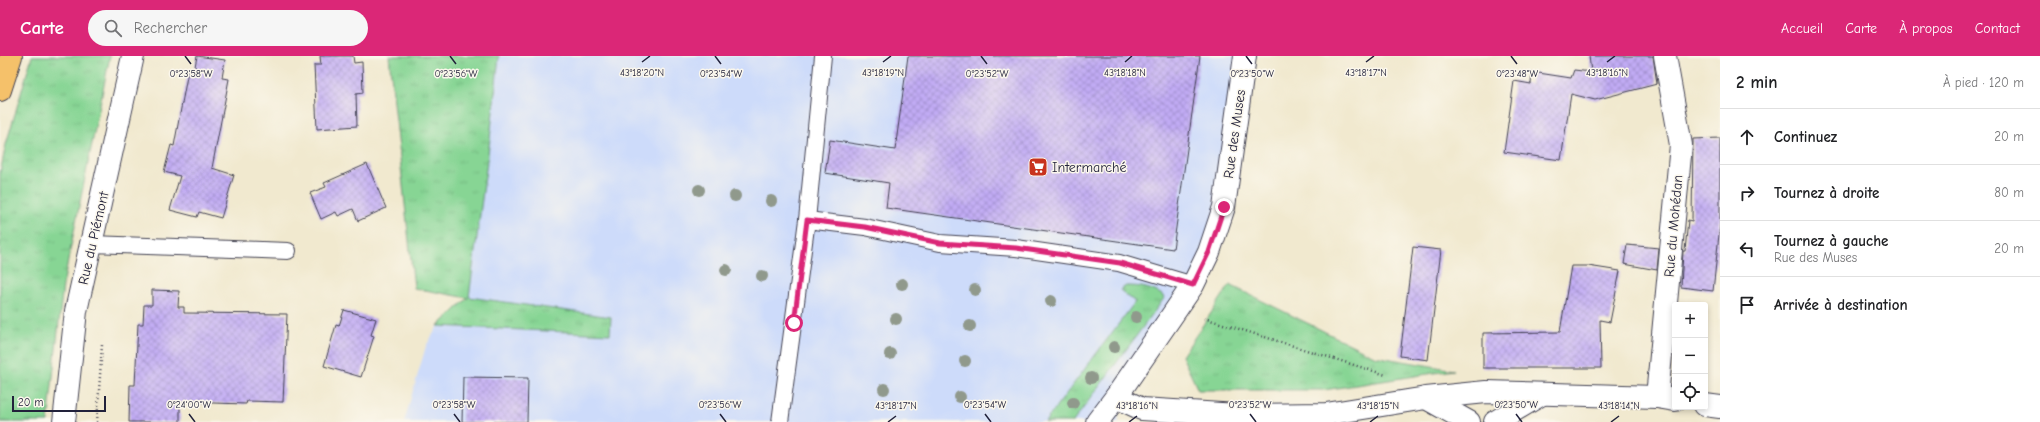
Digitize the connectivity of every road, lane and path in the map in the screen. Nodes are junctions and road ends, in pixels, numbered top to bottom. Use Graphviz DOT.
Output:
graph roads {
  1 [pos="11,56"];
  2 [pos="133,56"];
  3 [pos="823,56"];
  4 [pos="1245,56"];
  5 [pos="1665,56"];
  6 [pos="0,90"];
  7 [pos="807,220"];
  8 [pos="91,244"];
  9 [pos="288,252"];
  10 [pos="1193,285"];
  11 [pos="1178,306"];
  12 [pos="1390,376"];
  13 [pos="1486,392"];
  14 [pos="1542,394"];
  15 [pos="1116,397"];
  16 [pos="1426,398"];
  17 [pos="1666,399"];
  18 [pos="1708,405"];
  19 [pos="1720,407"];
  20 [pos="64,422"];
  21 [pos="780,422"];
  22 [pos="1097,422"];
  23 [pos="1469,422"];
  24 [pos="1483,422"];
  25 [pos="1495,422"];
  1 -- 6 [label="main road"];
  2 -- 8 [label="street, Rue du Piémont"];
  3 -- 7 [label="lane"];
  4 -- 10 [label="street, Rue des Muses"];
  5 -- 17 [label="street, Rue du Mohédan"];
  7 -- 10 [label="lane"];
  7 -- 21 [label="lane"];
  8 -- 9 [label="lane"];
  8 -- 20 [label="street, Rue du Piémont"];
  10 -- 11 [label="street, Rue des Muses"];
  11 -- 12 [label="path"];
  11 -- 15 [label="street, Rue des Muses"];
  13 -- 14 [label="street, Rue du Mohédan"];
  13 -- 16 [label="street, Rue du Mohédan"];
  13 -- 24 [label="street"];
  14 -- 17 [label="street, Rue du Mohédan"];
  14 -- 25 [label="street"];
  15 -- 16 [label="street, Rue du Mohédan"];
  15 -- 22 [label="street, Rue des Muses"];
  16 -- 23 [label="street"];
  18 -- 19 [label="street"];
}
